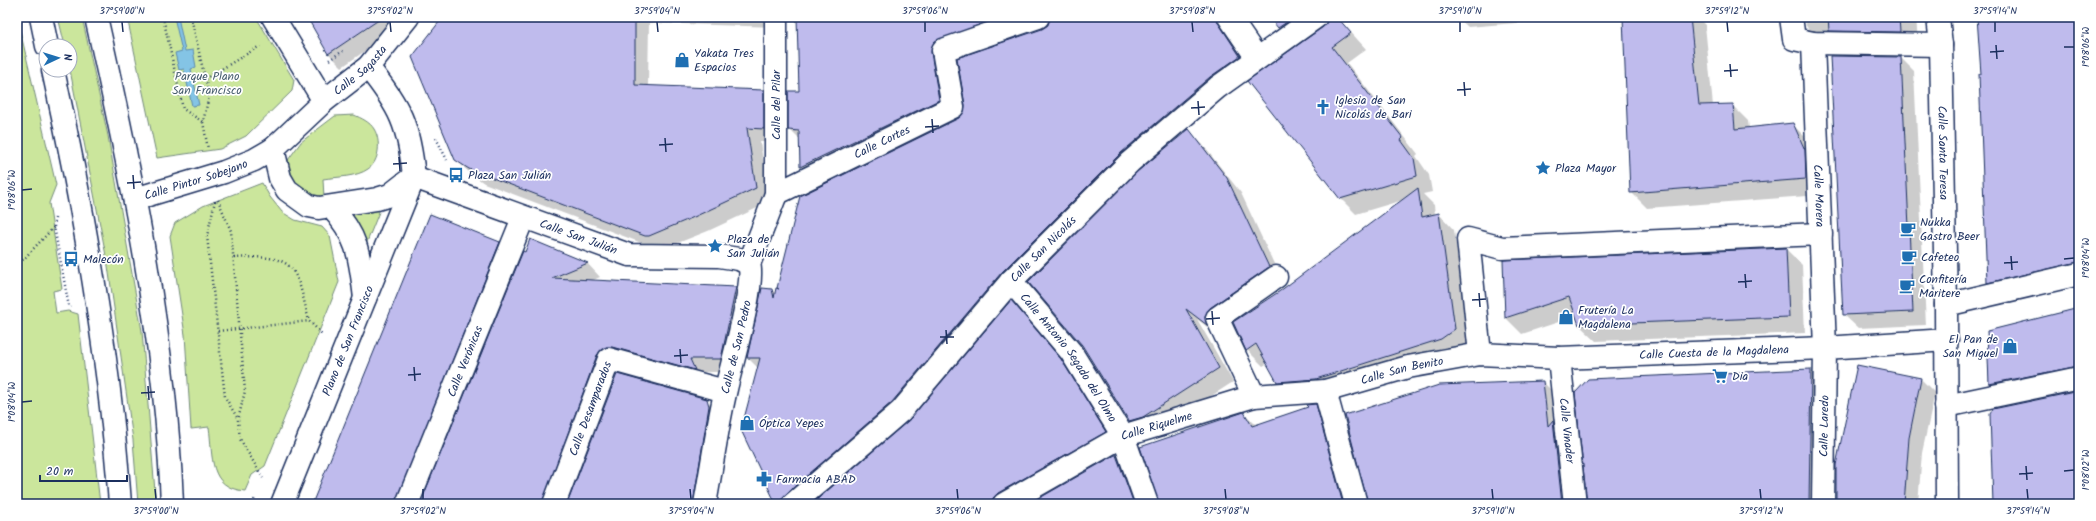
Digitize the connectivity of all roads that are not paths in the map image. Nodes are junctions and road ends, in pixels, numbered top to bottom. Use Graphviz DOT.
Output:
graph roads {
  1 [pos="41,17"];
  2 [pos="96,17"];
  3 [pos="273,17"];
  4 [pos="408,17"];
  5 [pos="776,17"];
  6 [pos="1038,17"];
  7 [pos="1229,17"];
  8 [pos="1316,17"];
  9 [pos="1791,17"];
  10 [pos="1938,17"];
  11 [pos="46,38"];
  12 [pos="1813,43"];
  13 [pos="1941,46"];
  14 [pos="1257,58"];
  15 [pos="368,67"];
  16 [pos="55,78"];
  17 [pos="324,101"];
  18 [pos="273,149"];
  19 [pos="414,177"];
  20 [pos="776,194"];
  21 [pos="135,199"];
  22 [pos="331,207"];
  23 [pos="523,218"];
  24 [pos="1821,234"];
  25 [pos="749,264"];
  26 [pos="2079,274"];
  27 [pos="1276,277"];
  28 [pos="1011,281"];
  29 [pos="365,298"];
  30 [pos="1946,305"];
  31 [pos="1946,340"];
  32 [pos="1825,348"];
  33 [pos="1480,354"];
  34 [pos="1559,358"];
  35 [pos="2079,378"];
  36 [pos="725,391"];
  37 [pos="1325,391"];
  38 [pos="1254,396"];
  39 [pos="1946,406"];
  40 [pos="1123,436"];
  41 [pos="120,504"];
  42 [pos="172,504"];
  43 [pos="282,504"];
  44 [pos="407,504"];
  45 [pos="554,504"];
  46 [pos="705,504"];
  47 [pos="793,504"];
  48 [pos="1004,504"];
  49 [pos="1147,504"];
  50 [pos="1356,504"];
  51 [pos="1575,504"];
  52 [pos="1823,504"];
  53 [pos="1947,504"];
  1 -- 11 [label="street"];
  2 -- 21 [label="street, Calle Pintor Sobejano"];
  3 -- 17 [label="street"];
  4 -- 15 [label="street, Calle Sagasta"];
  5 -- 20 [label="street, Calle del Pilar"];
  6 -- 20 [label="street, Calle Cortes"];
  7 -- 14 [label="street"];
  8 -- 14 [label="street, Calle San Nicolás"];
  9 -- 12 [label="street"];
  10 -- 13 [label="street, Calle Santa Teresa"];
  12 -- 13 [label="street"];
  12 -- 24 [label="street, Calle Morera"];
  13 -- 30 [label="street, Calle Santa Teresa"];
  14 -- 28 [label="street, Calle San Nicolás"];
  15 -- 17 [label="street, Calle Sagasta"];
  15 -- 19 [label="street"];
  16 -- 41 [label="street"];
  17 -- 18 [label="street, Calle Pintor Sobejano"];
  18 -- 21 [label="street, Calle Pintor Sobejano"];
  18 -- 22 [label="street"];
  19 -- 22 [label="street"];
  19 -- 23 [label="street, Calle San Julián"];
  19 -- 29 [label="street, Plano de San Francisco"];
  20 -- 25 [label="street, Calle de San Pedro"];
  21 -- 42 [label="street"];
  22 -- 29 [label="street"];
  23 -- 25 [label="street, Calle San Julián"];
  23 -- 44 [label="street, Calle Verónicas"];
  24 -- 32 [label="street, Calle Morera"];
  24 -- 33 [label="street"];
  25 -- 36 [label="street, Calle de San Pedro"];
  26 -- 30 [label="street"];
  27 -- 38 [label="street"];
  28 -- 40 [label="street, Calle Antonio Segado del Olmo"];
  28 -- 47 [label="street, Calle San Nicolás"];
  29 -- 43 [label="street, Plano de San Francisco"];
  30 -- 31 [label="street, Calle Santa Teresa"];
  31 -- 32 [label="street, Calle Cuesta de la Magdalena"];
  31 -- 39 [label="street, Calle Santa Teresa"];
  32 -- 34 [label="street, Calle Cuesta de la Magdalena"];
  32 -- 52 [label="street, Calle Laredo"];
  33 -- 34 [label="street, Calle Cuesta de la Magdalena"];
  33 -- 37 [label="street, Calle San Benito"];
  34 -- 51 [label="street, Calle Vinader"];
  35 -- 39 [label="street"];
  36 -- 45 [label="street, Calle Desamparados"];
  36 -- 46 [label="street, Calle de San Pedro"];
  37 -- 38 [label="street, Calle Riquelme"];
  37 -- 50 [label="street"];
  38 -- 40 [label="street, Calle Riquelme"];
  39 -- 53 [label="street, Calle Santa Teresa"];
  40 -- 48 [label="street, Calle Riquelme"];
  40 -- 49 [label="street, Calle Antonio Segado del Olmo"];
}
